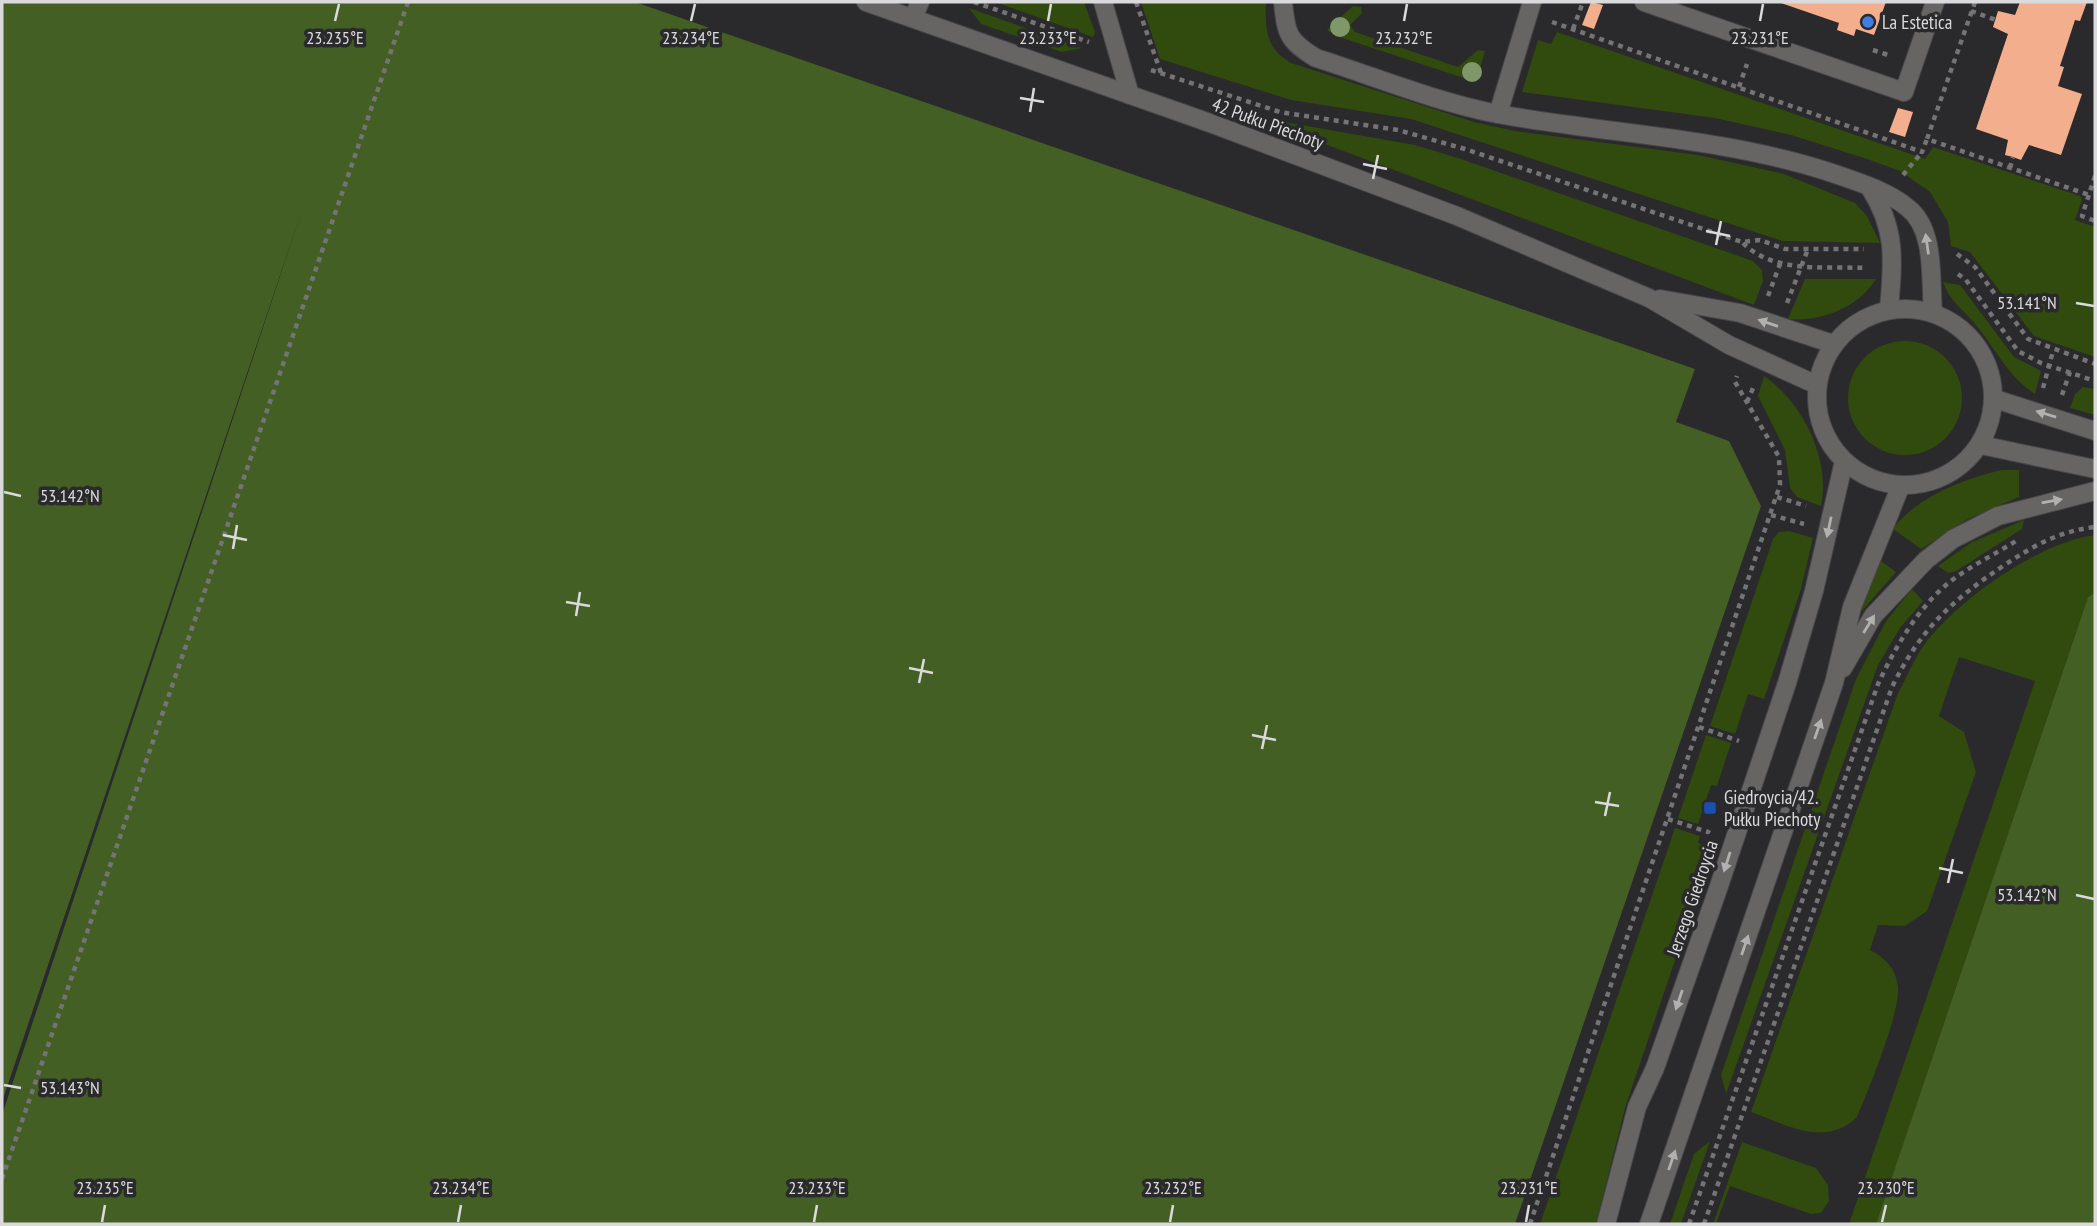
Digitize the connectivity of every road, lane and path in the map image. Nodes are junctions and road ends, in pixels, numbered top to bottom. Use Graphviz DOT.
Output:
graph roads {
  1 [pos="408,2"];
  2 [pos="866,2"];
  3 [pos="974,2"];
  4 [pos="1103,2"];
  5 [pos="1136,2"];
  6 [pos="1283,2"];
  7 [pos="1583,2"];
  8 [pos="1644,2"];
  9 [pos="1935,2"];
  10 [pos="1975,2"];
  11 [pos="1530,8"];
  12 [pos="916,10"];
  13 [pos="1971,11"];
  14 [pos="1996,20"];
  15 [pos="1573,29"];
  16 [pos="1088,42"];
  17 [pos="1874,50"];
  18 [pos="1889,55"];
  19 [pos="1130,95"];
  20 [pos="1499,114"];
  21 [pos="1927,139"];
  22 [pos="1922,152"];
  23 [pos="2013,158"];
  24 [pos="2010,168"];
  25 [pos="2095,176"];
  26 [pos="1902,177"];
  27 [pos="1870,188"];
  28 [pos="2089,195"];
  29 [pos="2095,221"];
  30 [pos="1742,242"];
  31 [pos="1808,248"];
  32 [pos="1868,249"];
  33 [pos="1947,252"];
  34 [pos="1780,264"];
  35 [pos="1802,265"];
  36 [pos="1879,268"];
  37 [pos="1949,272"];
  38 [pos="1649,298"];
  39 [pos="1768,298"];
  40 [pos="1888,309"];
  41 [pos="1933,312"];
  42 [pos="1782,316"];
  43 [pos="1833,344"];
  44 [pos="2053,351"];
  45 [pos="2095,365"];
  46 [pos="2049,366"];
  47 [pos="2070,372"];
  48 [pos="2095,381"];
  49 [pos="1735,382"];
  50 [pos="1817,385"];
  51 [pos="2041,398"];
  52 [pos="1995,399"];
  53 [pos="2059,406"];
  54 [pos="2095,431"];
  55 [pos="1981,445"];
  56 [pos="1844,461"];
  57 [pos="2095,469"];
  58 [pos="1901,485"];
  59 [pos="2095,491"];
  60 [pos="1777,497"];
  61 [pos="1810,507"];
  62 [pos="1771,515"];
  63 [pos="2095,527"];
  64 [pos="1816,528"];
  65 [pos="2027,534"];
  66 [pos="1834,683"];
  67 [pos="1699,727"];
  68 [pos="1743,730"];
  69 [pos="1739,741"];
  70 [pos="1735,754"];
  71 [pos="1668,819"];
  72 [pos="1712,819"];
  73 [pos="2,1179"];
  74 [pos="1530,1224"];
  75 [pos="1606,1224"];
  76 [pos="1649,1224"];
  77 [pos="1689,1224"];
  78 [pos="1704,1224"];
  1 -- 73 [label="path"];
  2 -- 12 [label="street, 42 Pułku Piechoty"];
  3 -- 16 [label="path"];
  4 -- 19 [label="street"];
  5 -- 30 [label="path"];
  6 -- 20 [label="street"];
  7 -- 15 [label="path"];
  8 -- 9 [label="street"];
  10 -- 13 [label="path"];
  11 -- 15 [label="path"];
  11 -- 20 [label="street"];
  12 -- 19 [label="street, 42 Pułku Piechoty"];
  13 -- 14 [label="path"];
  13 -- 21 [label="path"];
  15 -- 22 [label="path"];
  17 -- 18 [label="path"];
  19 -- 38 [label="street, 42 Pułku Piechoty"];
  20 -- 27 [label="street"];
  21 -- 22 [label="path"];
  21 -- 24 [label="path"];
  22 -- 26 [label="path"];
  23 -- 24 [label="path"];
  24 -- 28 [label="path"];
  25 -- 28 [label="path"];
  27 -- 40 [label="street"];
  41 -- 27 [label="street, one-way"];
  28 -- 29 [label="path"];
  30 -- 31 [label="path"];
  30 -- 34 [label="path"];
  31 -- 32 [label="path"];
  31 -- 35 [label="path"];
  33 -- 44 [label="path"];
  34 -- 35 [label="path"];
  34 -- 39 [label="path"];
  35 -- 36 [label="path"];
  35 -- 42 [label="path"];
  37 -- 46 [label="path"];
  43 -- 38 [label="street, 42 Pułku Piechoty, one-way"];
  38 -- 50 [label="street, 42 Pułku Piechoty"];
  40 -- 41 [label="street"];
  40 -- 43 [label="street"];
  41 -- 52 [label="street"];
  43 -- 50 [label="street"];
  44 -- 45 [label="path"];
  44 -- 46 [label="path"];
  46 -- 47 [label="path"];
  46 -- 51 [label="path"];
  47 -- 48 [label="path"];
  47 -- 53 [label="path"];
  49 -- 60 [label="path"];
  50 -- 56 [label="street"];
  54 -- 52 [label="street, one-way"];
  52 -- 55 [label="street"];
  55 -- 57 [label="street"];
  55 -- 58 [label="street"];
  56 -- 58 [label="street"];
  56 -- 75 [label="street, Jerzego Giedroycia, one-way"];
  58 -- 66 [label="street"];
  66 -- 59 [label="street, one-way"];
  60 -- 61 [label="path"];
  60 -- 62 [label="path"];
  62 -- 64 [label="path"];
  62 -- 67 [label="path"];
  63 -- 78 [label="path"];
  65 -- 77 [label="path"];
  76 -- 66 [label="street, one-way"];
  67 -- 69 [label="path"];
  67 -- 71 [label="path"];
  68 -- 69 [label="path"];
  69 -- 70 [label="path"];
  71 -- 72 [label="path"];
  71 -- 74 [label="path"];
}
